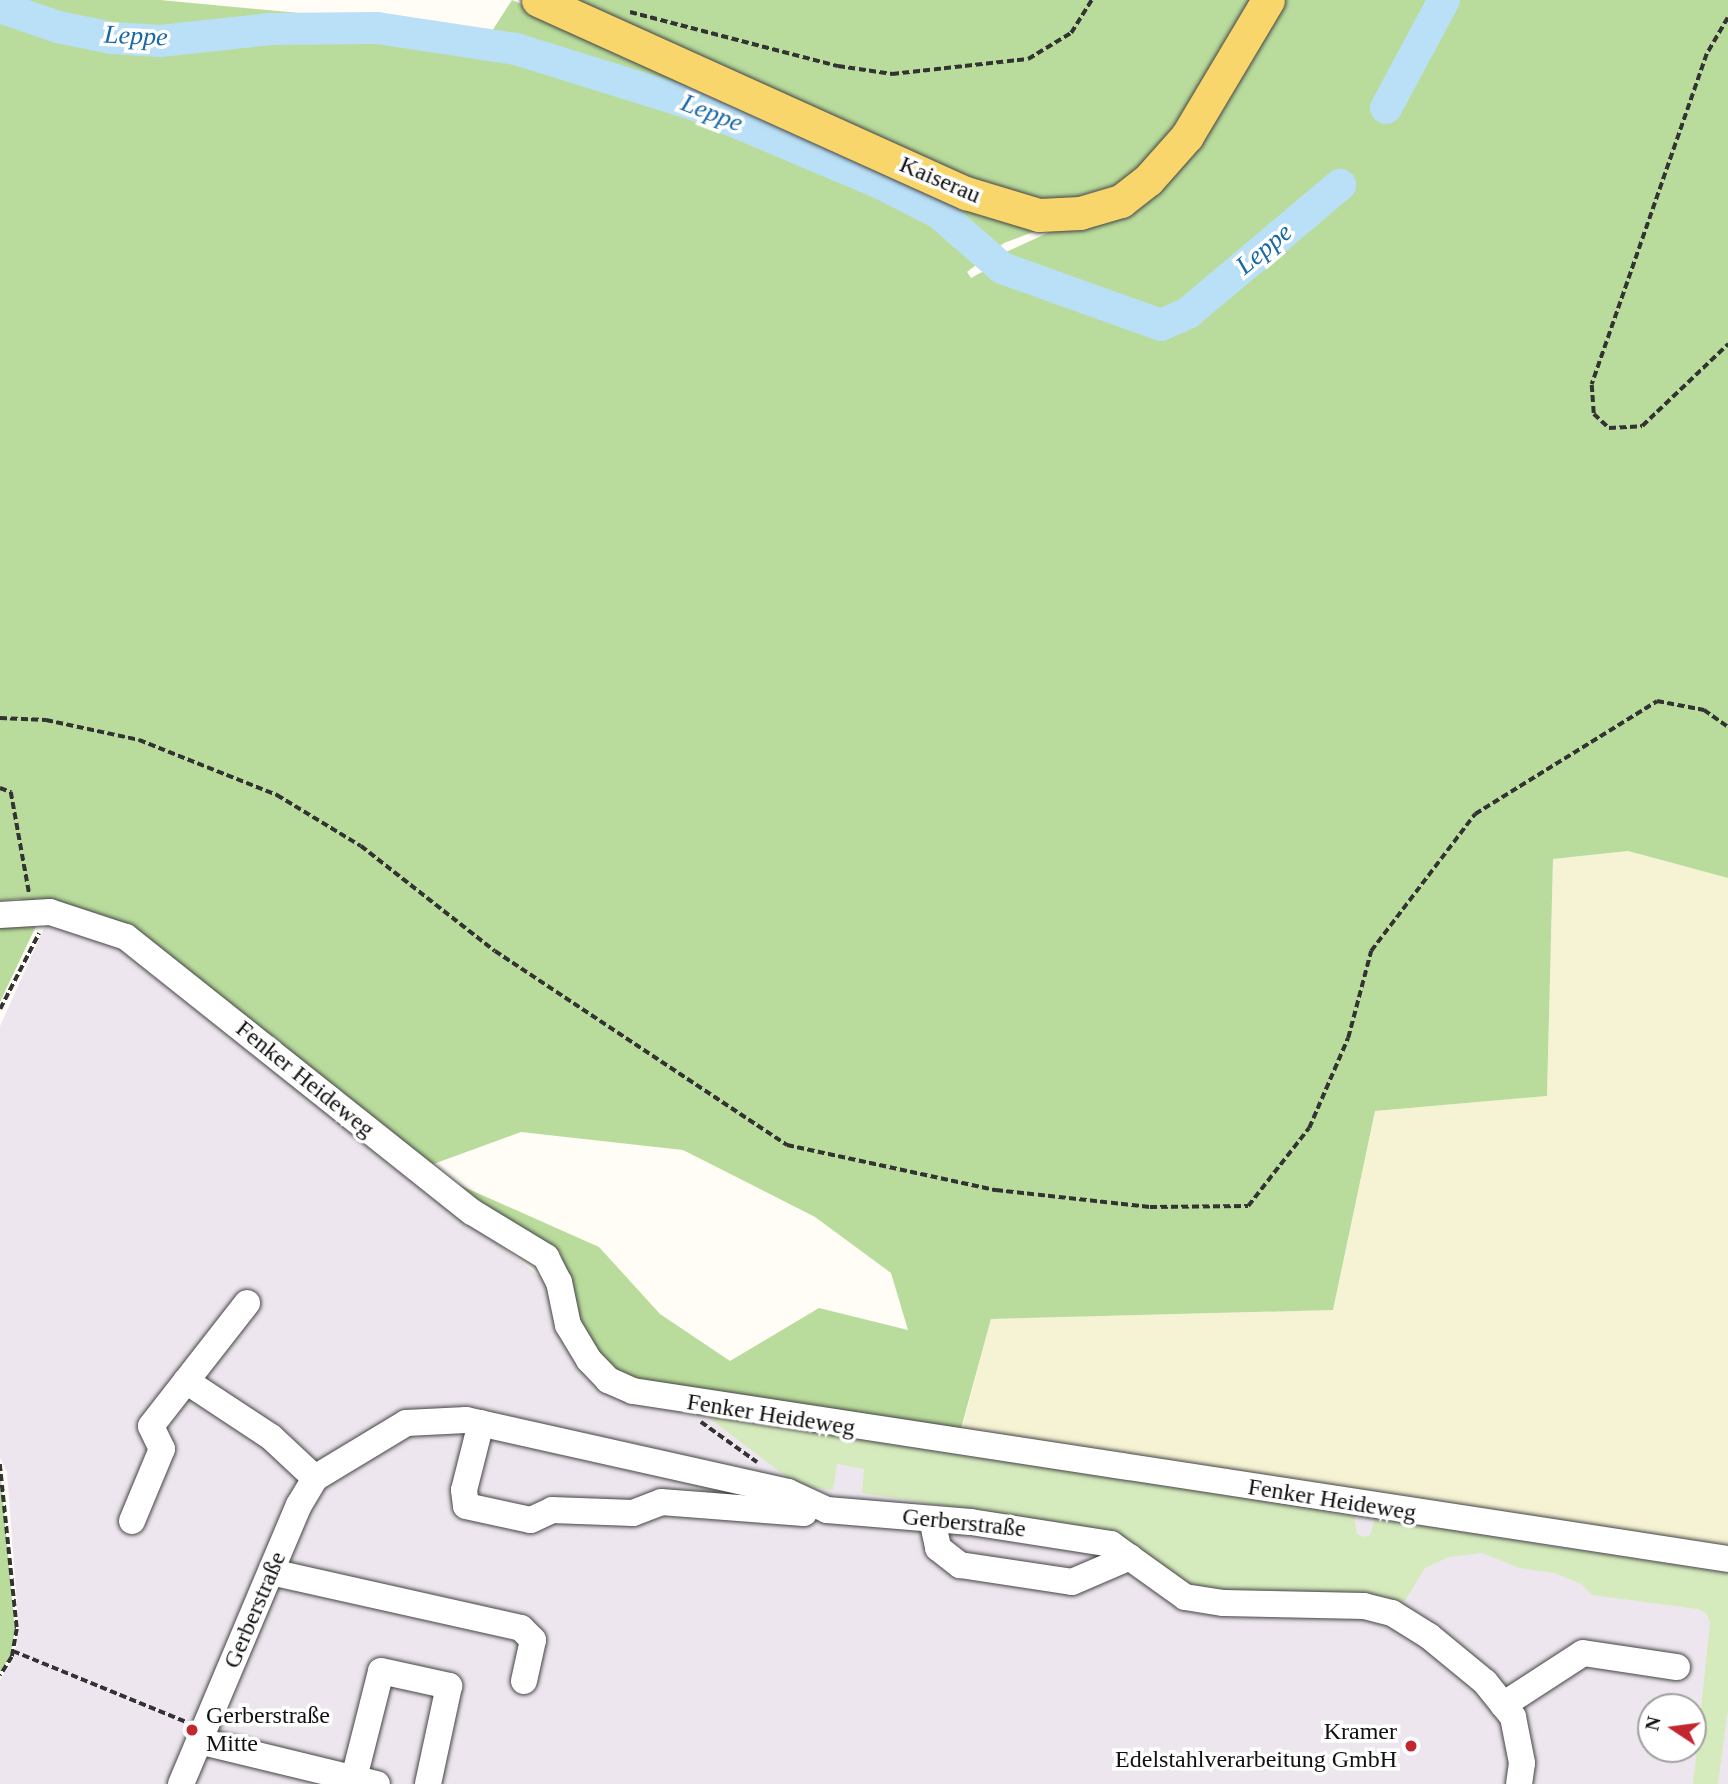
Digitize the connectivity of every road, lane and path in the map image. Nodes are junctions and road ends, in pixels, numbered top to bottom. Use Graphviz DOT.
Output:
graph roads {
  1 [pos="538,0"];
  2 [pos="1092,0"];
  3 [pos="1268,0"];
  4 [pos="624,10"];
  5 [pos="1728,18"];
  6 [pos="1728,344"];
  7 [pos="0,718"];
  8 [pos="1728,727"];
  9 [pos="0,788"];
  10 [pos="44,913"];
  11 [pos="0,915"];
  12 [pos="0,1009"];
  13 [pos="247,1303"];
  14 [pos="186,1381"];
  15 [pos="679,1401"];
  16 [pos="481,1423"];
  17 [pos="0,1464"];
  18 [pos="760,1464"];
  19 [pos="315,1478"];
  20 [pos="808,1502"];
  21 [pos="932,1519"];
  22 [pos="132,1521"];
  23 [pos="1130,1557"];
  24 [pos="1728,1559"];
  25 [pos="271,1572"];
  26 [pos="13,1651"];
  27 [pos="1677,1667"];
  28 [pos="0,1676"];
  29 [pos="524,1681"];
  30 [pos="1503,1705"];
  31 [pos="202,1735"];
  32 [pos="366,1781"];
  33 [pos="181,1784"];
  34 [pos="428,1784"];
  35 [pos="1519,1784"];
  1 -- 3 [label="main road, Kaiserau"];
  2 -- 4 [label="path"];
  5 -- 6 [label="path"];
  7 -- 8 [label="path"];
  9 -- 10 [label="path"];
  10 -- 11 [label="street, Fenker Heideweg"];
  10 -- 12 [label="path"];
  10 -- 15 [label="street, Fenker Heideweg"];
  13 -- 14 [label="street"];
  14 -- 19 [label="street"];
  14 -- 22 [label="street"];
  15 -- 18 [label="path"];
  15 -- 24 [label="street, Fenker Heideweg"];
  16 -- 19 [label="street, Gerberstraße"];
  16 -- 20 [label="street, Gerberstraße"];
  16 -- 20 [label="street"];
  17 -- 26 [label="path"];
  19 -- 25 [label="street, Gerberstraße"];
  20 -- 21 [label="street, Gerberstraße"];
  21 -- 23 [label="street, Gerberstraße"];
  21 -- 23 [label="street"];
  23 -- 30 [label="street, Gerberstraße"];
  25 -- 29 [label="street"];
  25 -- 31 [label="street, Gerberstraße"];
  26 -- 28 [label="path"];
  26 -- 31 [label="path"];
  27 -- 30 [label="street"];
  30 -- 35 [label="street, Gerberstraße"];
  31 -- 32 [label="street"];
  31 -- 33 [label="street, Gerberstraße"];
  32 -- 34 [label="street"];
}
